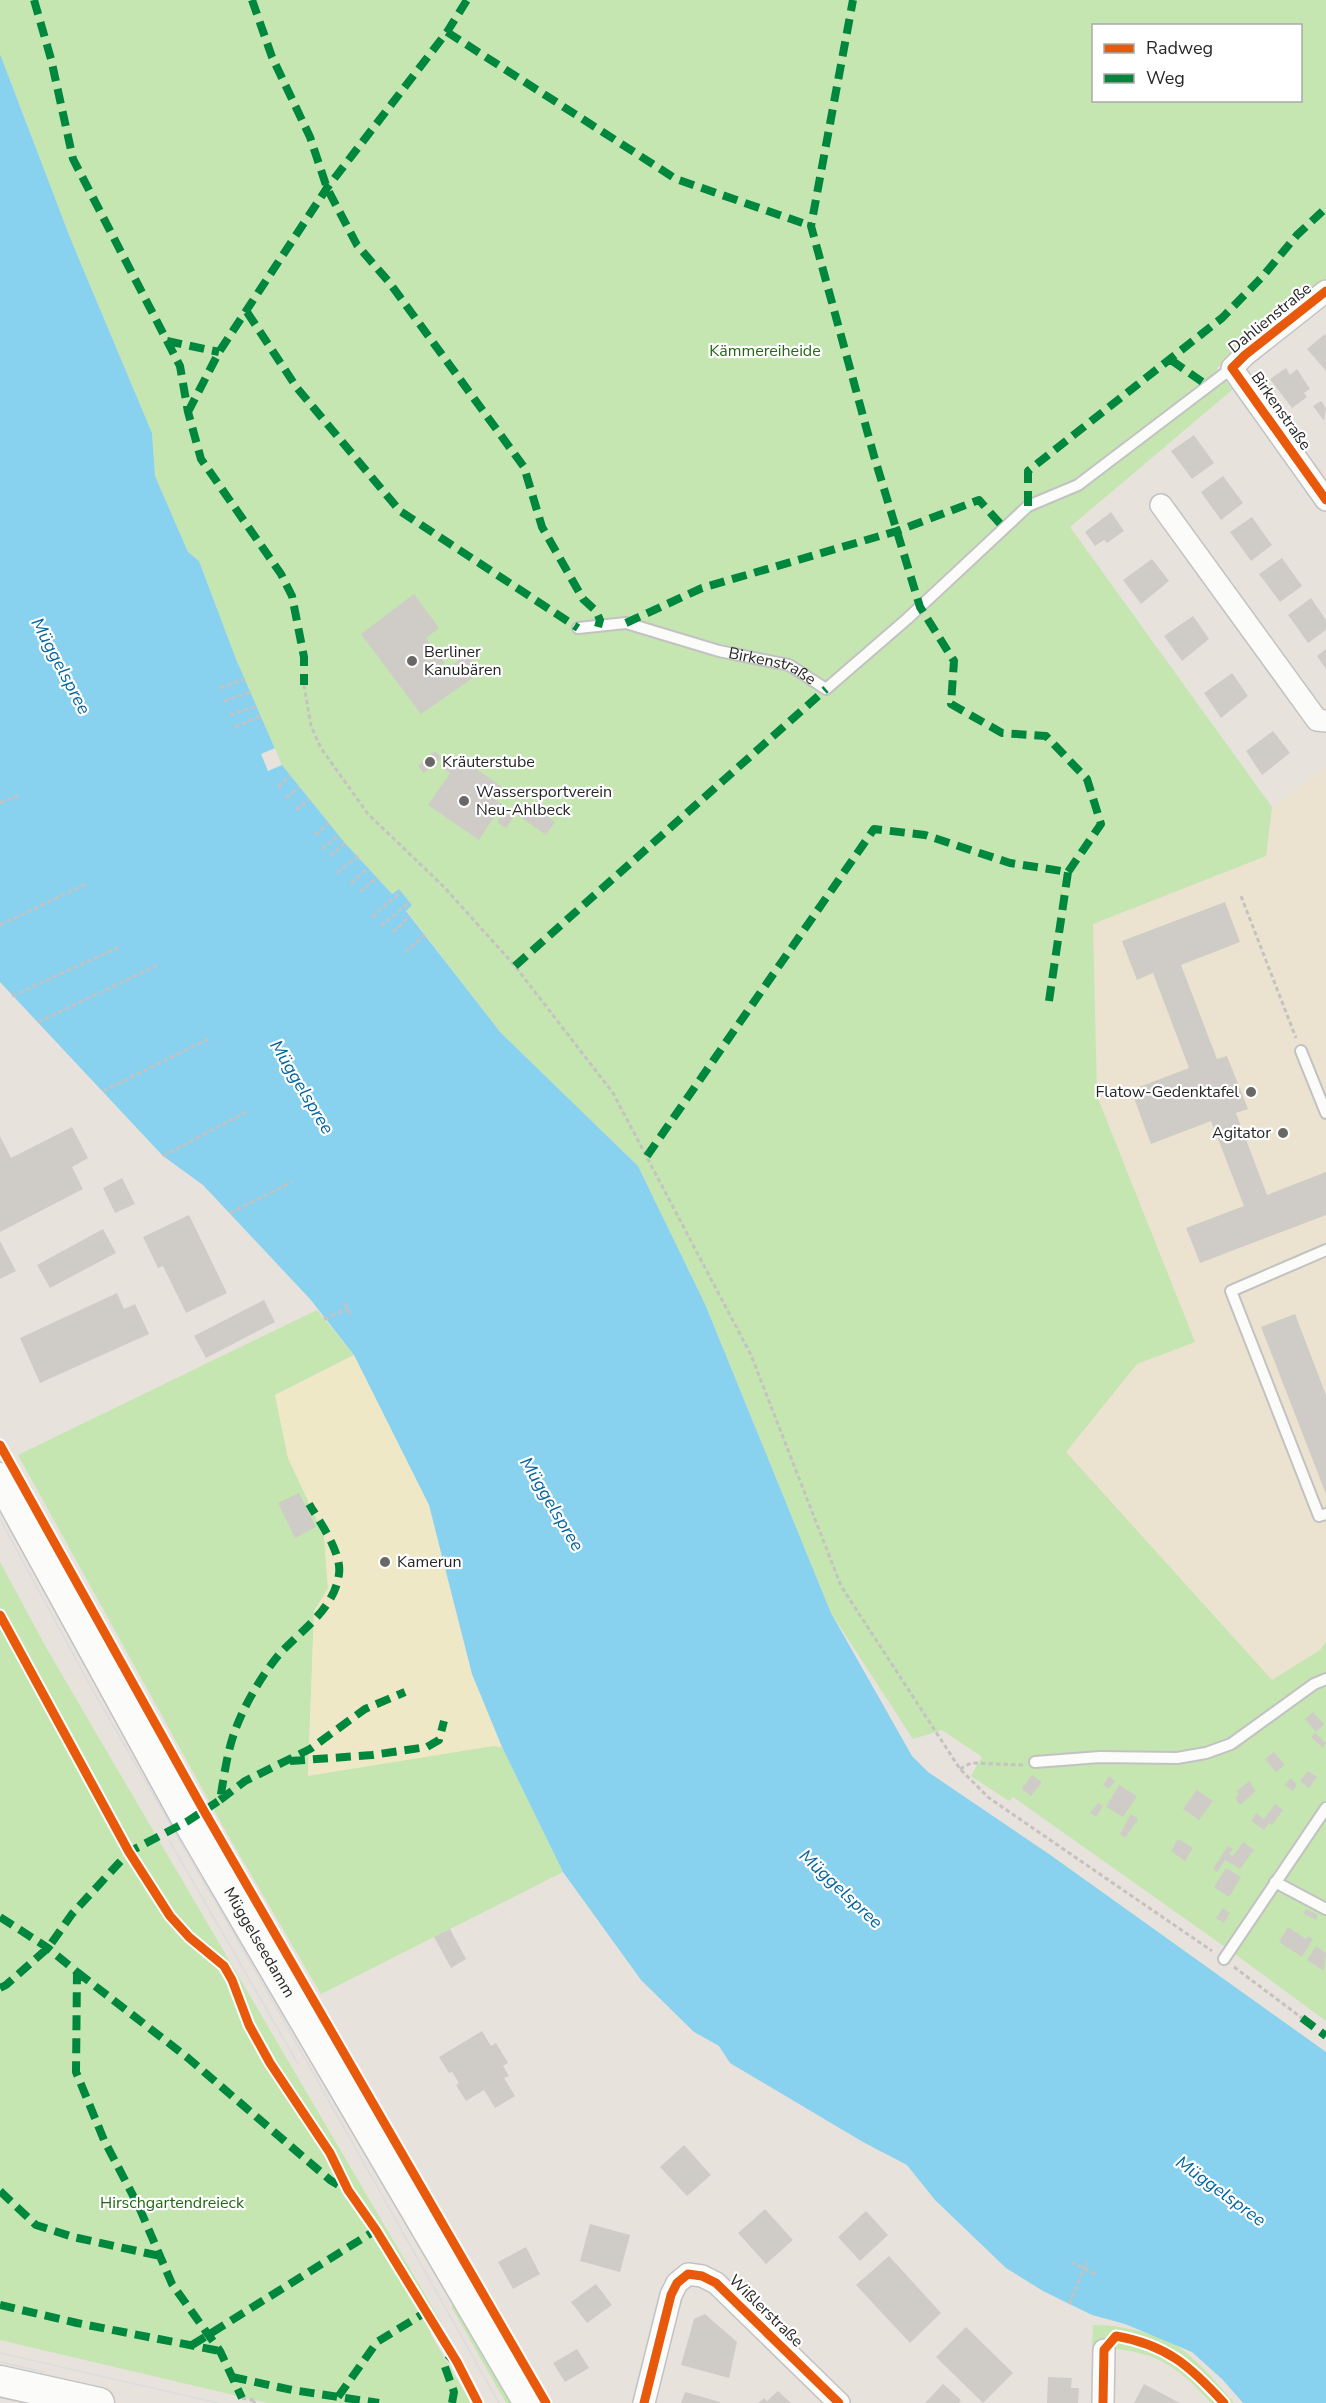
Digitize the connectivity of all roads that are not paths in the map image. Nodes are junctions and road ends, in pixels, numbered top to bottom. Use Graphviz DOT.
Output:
graph roads {
  1 [pos="1326,291"];
  2 [pos="1233,368"];
  3 [pos="1326,500"];
  4 [pos="1161,505"];
  5 [pos="578,628"];
  6 [pos="1326,721"];
  7 [pos="1302,1051"];
  8 [pos="1326,1113"];
  9 [pos="1326,1250"];
  10 [pos="0,1478"];
  11 [pos="1326,1514"];
  12 [pos="1326,1679"];
  13 [pos="1035,1762"];
  14 [pos="1326,1808"];
  15 [pos="1275,1882"];
  16 [pos="1326,1910"];
  17 [pos="1224,1959"];
  18 [pos="1104,2350"];
  19 [pos="0,2381"];
  20 [pos="99,2403"];
  21 [pos="529,2403"];
  22 [pos="644,2403"];
  23 [pos="839,2403"];
  24 [pos="1103,2403"];
  1 -- 2 [label="street, Dahlienstraße"];
  2 -- 3 [label="street, Birkenstraße"];
  2 -- 5 [label="lane, Birkenstraße"];
  4 -- 6 [label="street"];
  7 -- 8 [label="lane"];
  9 -- 11 [label="lane"];
  10 -- 21 [label="main road, Müggelseedamm"];
  12 -- 13 [label="lane"];
  14 -- 15 [label="lane"];
  15 -- 16 [label="lane"];
  15 -- 17 [label="lane"];
  18 -- 24 [label="street"];
  19 -- 20 [label="main road"];
  22 -- 23 [label="street, Wißlerstraße"];
}
